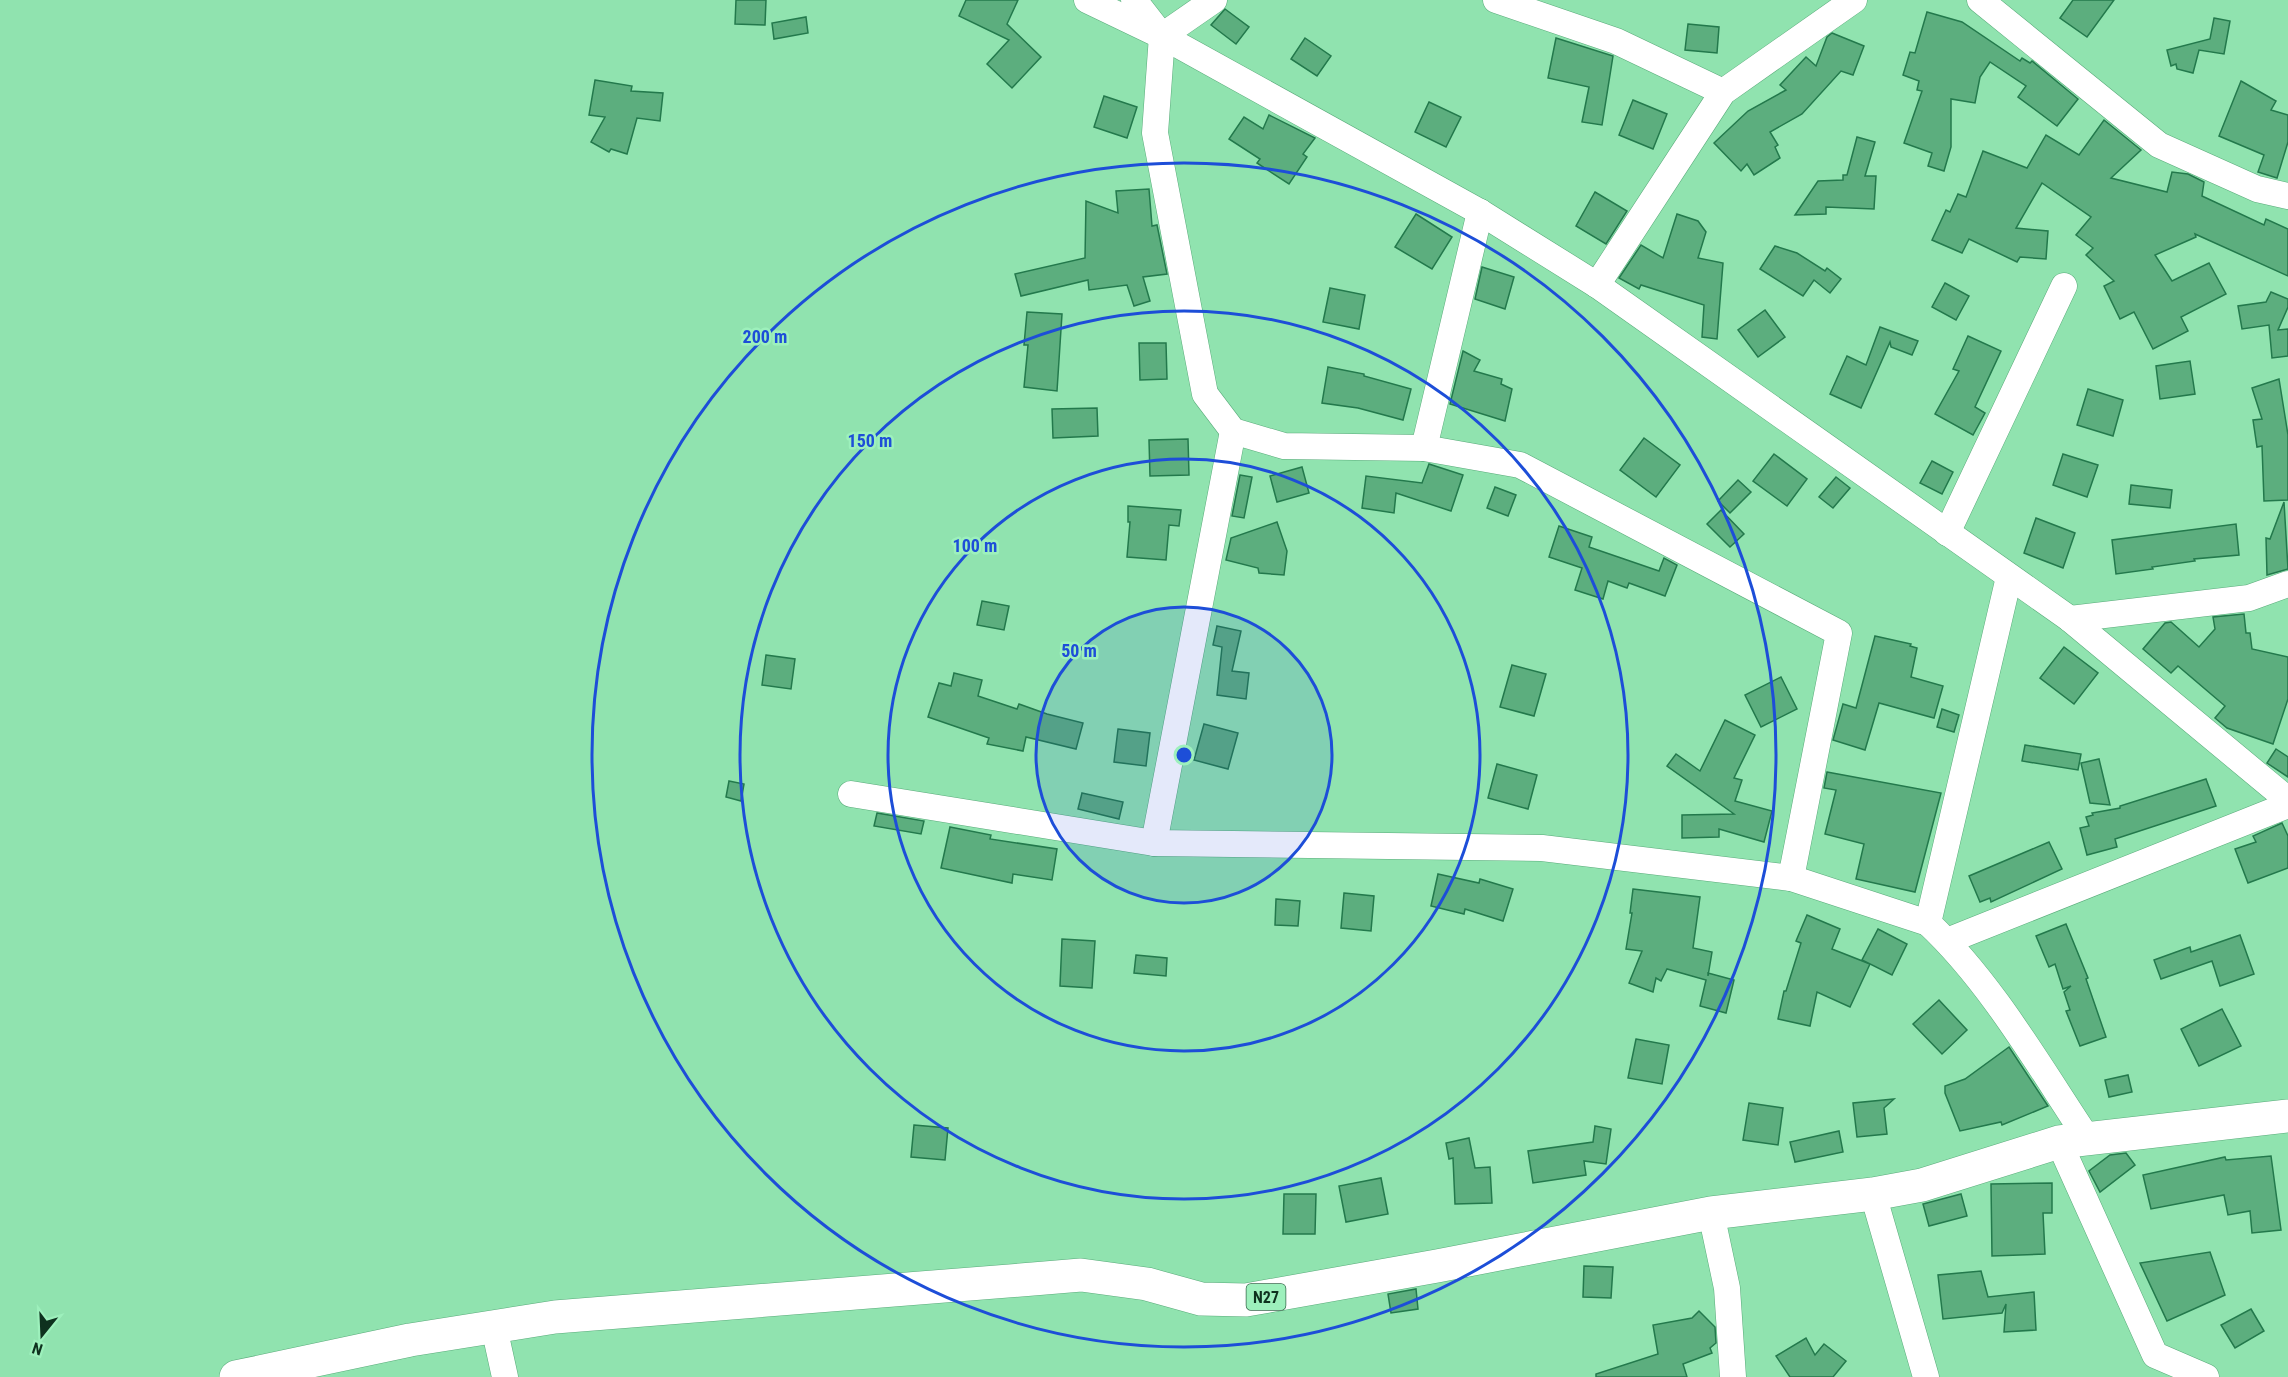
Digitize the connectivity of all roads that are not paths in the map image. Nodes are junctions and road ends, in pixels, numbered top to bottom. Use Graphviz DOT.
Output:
graph roads {
  1 [pos="1087,0"];
  2 [pos="1134,0"];
  3 [pos="1214,0"];
  4 [pos="1496,0"];
  5 [pos="1854,0"];
  6 [pos="1980,0"];
  7 [pos="1162,36"];
  8 [pos="1723,93"];
  9 [pos="2288,195"];
  10 [pos="1480,212"];
  11 [pos="1597,285"];
  12 [pos="2064,286"];
  13 [pos="1233,431"];
  14 [pos="1424,448"];
  15 [pos="1947,533"];
  16 [pos="2010,577"];
  17 [pos="2288,584"];
  18 [pos="2070,619"];
  19 [pos="850,794"];
  20 [pos="2288,800"];
  21 [pos="2288,805"];
  22 [pos="1154,843"];
  23 [pos="1791,878"];
  24 [pos="1928,923"];
  25 [pos="1947,941"];
  26 [pos="2288,1116"];
  27 [pos="2073,1140"];
  28 [pos="1873,1194"];
  29 [pos="1711,1213"];
  30 [pos="494,1327"];
  31 [pos="240,1377"];
  32 [pos="505,1377"];
  33 [pos="1733,1377"];
  34 [pos="1926,1377"];
  35 [pos="2206,1377"];
  1 -- 7 [label="street"];
  2 -- 7 [label="street"];
  3 -- 7 [label="street"];
  4 -- 8 [label="street"];
  5 -- 8 [label="street"];
  6 -- 9 [label="street"];
  7 -- 10 [label="street"];
  7 -- 13 [label="street"];
  8 -- 11 [label="street"];
  10 -- 11 [label="street"];
  10 -- 14 [label="street"];
  11 -- 15 [label="street"];
  12 -- 15 [label="street"];
  13 -- 14 [label="street"];
  13 -- 22 [label="street"];
  14 -- 23 [label="street"];
  15 -- 16 [label="street"];
  16 -- 18 [label="street"];
  16 -- 24 [label="street"];
  17 -- 18 [label="street"];
  18 -- 20 [label="street"];
  19 -- 22 [label="street"];
  21 -- 25 [label="street"];
  22 -- 23 [label="street"];
  23 -- 24 [label="street"];
  24 -- 25 [label="street"];
  25 -- 27 [label="street"];
  26 -- 27 [label="main road, N27"];
  27 -- 28 [label="main road, N27"];
  27 -- 35 [label="street"];
  28 -- 29 [label="main road, N27"];
  28 -- 34 [label="street"];
  29 -- 30 [label="main road, N27"];
  29 -- 33 [label="street"];
  30 -- 31 [label="main road, N27"];
  30 -- 32 [label="street"];
}
